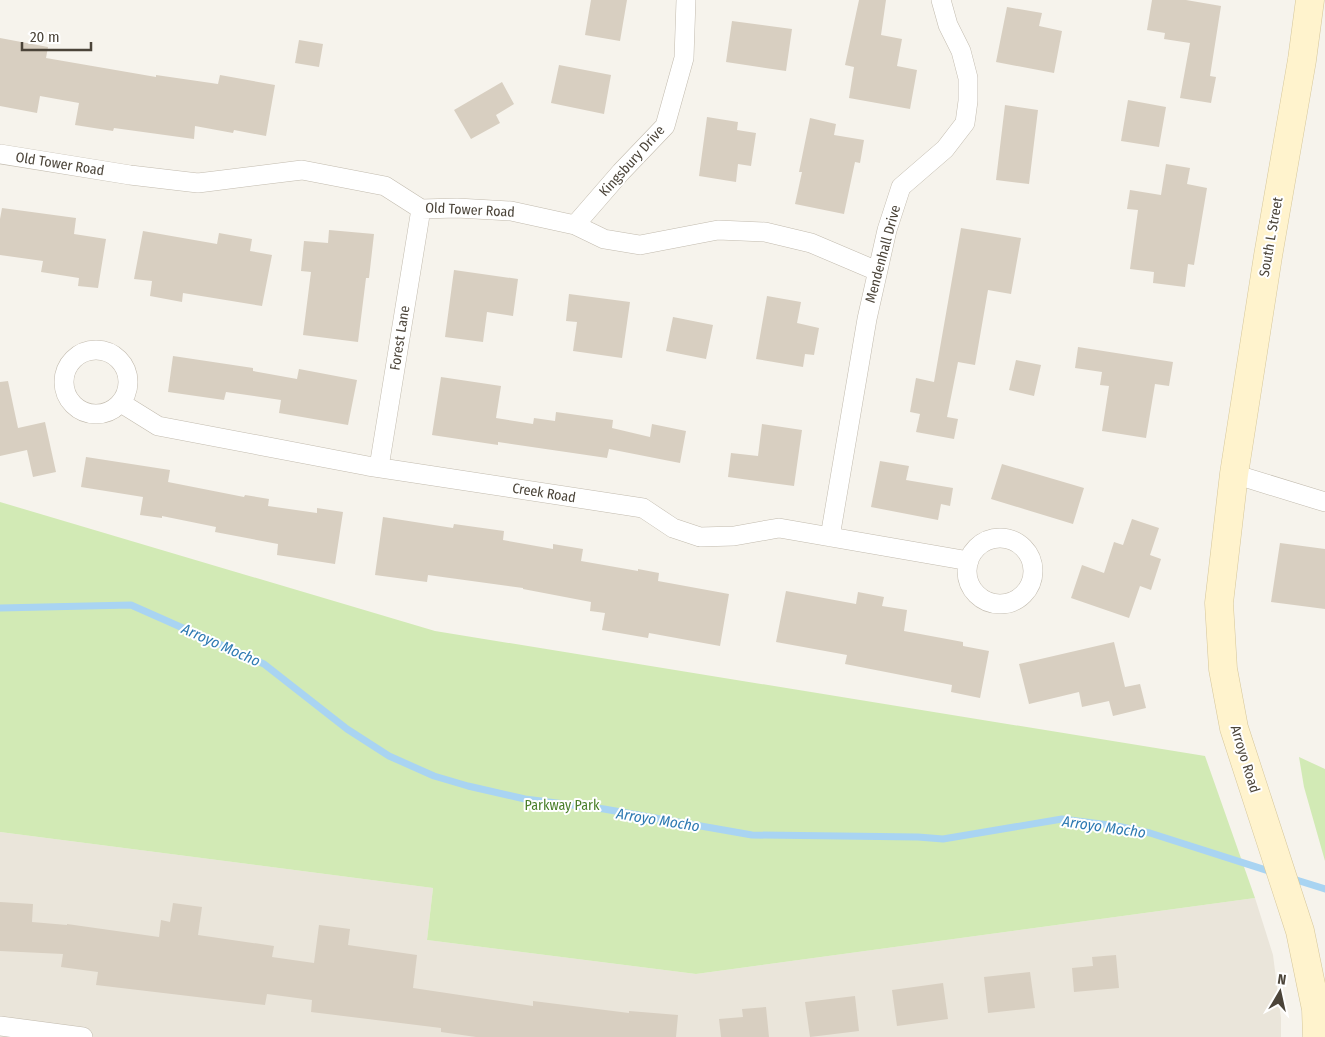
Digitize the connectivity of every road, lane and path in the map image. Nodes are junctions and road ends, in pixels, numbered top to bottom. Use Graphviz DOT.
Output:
graph roads {
  1 [pos="686,0"];
  2 [pos="941,0"];
  3 [pos="1310,0"];
  4 [pos="0,154"];
  5 [pos="421,209"];
  6 [pos="575,226"];
  7 [pos="877,270"];
  8 [pos="121,403"];
  9 [pos="379,467"];
  10 [pos="1234,474"];
  11 [pos="1325,502"];
  12 [pos="830,537"];
  13 [pos="969,561"];
  14 [pos="0,1026"];
  15 [pos="83,1037"];
  16 [pos="1317,1037"];
  1 -- 6 [label="street, Kingsbury Drive"];
  2 -- 7 [label="street, Mendenhall Drive"];
  3 -- 10 [label="street, South L Street"];
  4 -- 5 [label="street, Old Tower Road"];
  5 -- 6 [label="street, Old Tower Road"];
  5 -- 9 [label="street, Forest Lane"];
  6 -- 7 [label="street, Old Tower Road"];
  7 -- 12 [label="street, Mendenhall Drive"];
  8 -- 9 [label="street, Creek Road"];
  9 -- 12 [label="street, Creek Road"];
  10 -- 11 [label="street"];
  10 -- 16 [label="street, Arroyo Road"];
  12 -- 13 [label="street, Creek Road"];
  14 -- 15 [label="street"];
}
